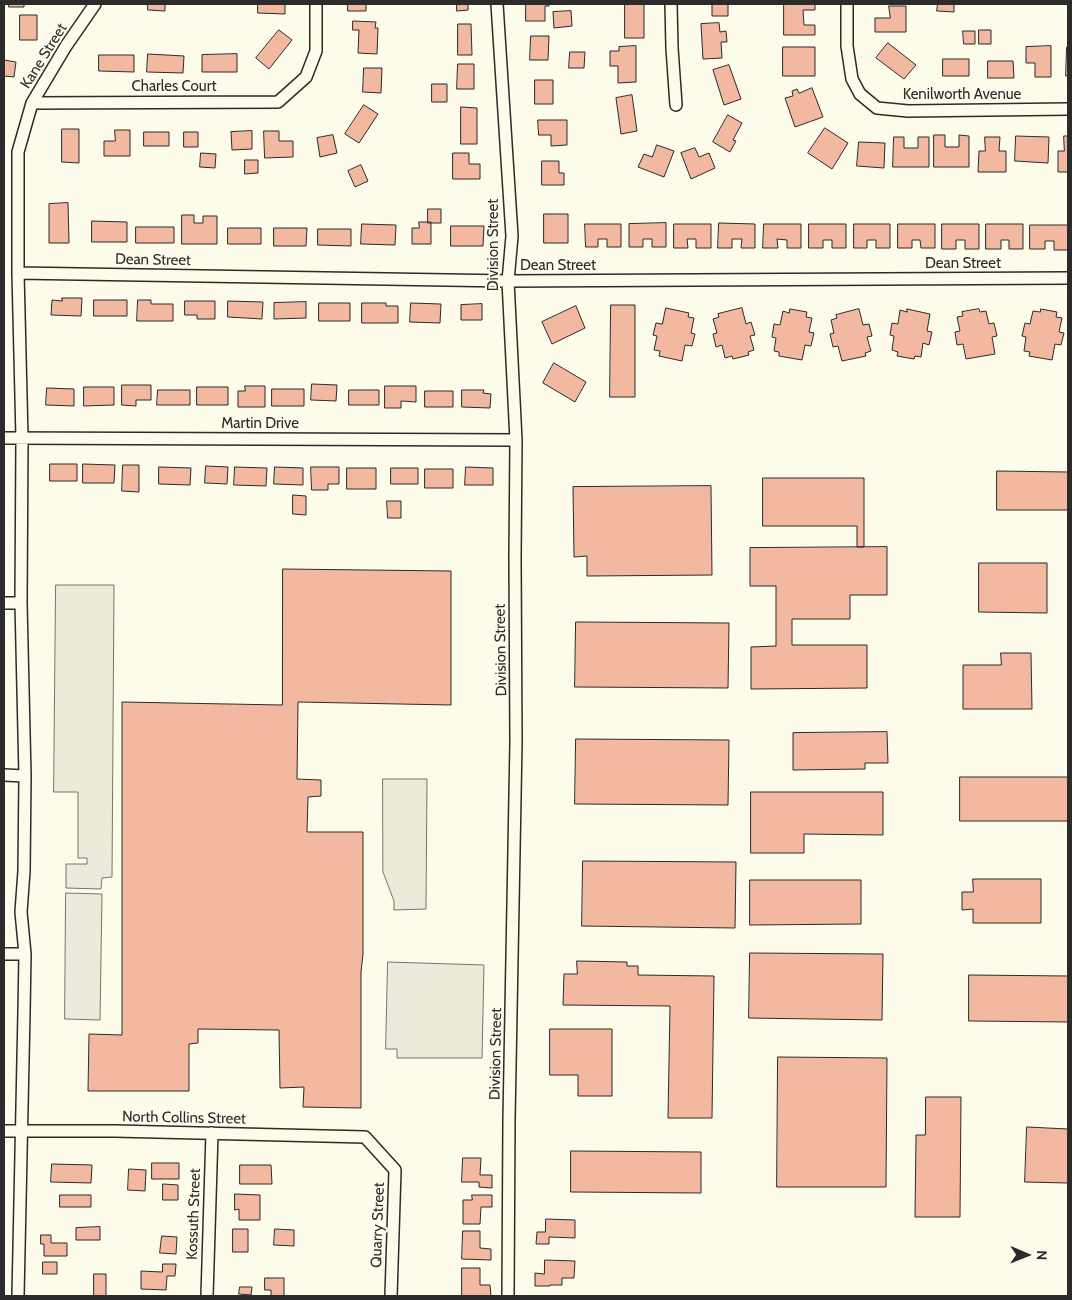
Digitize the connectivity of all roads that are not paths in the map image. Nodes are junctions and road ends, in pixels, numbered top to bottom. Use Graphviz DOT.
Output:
graph roads {
  1 [pos="95,4"];
  2 [pos="316,4"];
  3 [pos="497,4"];
  4 [pos="671,4"];
  5 [pos="847,4"];
  6 [pos="32,103"];
  7 [pos="676,105"];
  8 [pos="1068,109"];
  9 [pos="18,273"];
  10 [pos="1068,278"];
  11 [pos="508,281"];
  12 [pos="4,438"];
  13 [pos="22,438"];
  14 [pos="516,440"];
  15 [pos="4,603"];
  16 [pos="21,603"];
  17 [pos="4,776"];
  18 [pos="25,776"];
  19 [pos="4,954"];
  20 [pos="25,954"];
  21 [pos="4,1131"];
  22 [pos="21,1131"];
  23 [pos="212,1133"];
  24 [pos="364,1137"];
  25 [pos="18,1296"];
  26 [pos="207,1296"];
  27 [pos="391,1296"];
  28 [pos="508,1296"];
  1 -- 6 [label="street, Kane Street"];
  2 -- 6 [label="street, Charles Court"];
  3 -- 11 [label="street, Division Street"];
  4 -- 7 [label="street"];
  5 -- 8 [label="street, Kenilworth Avenue"];
  6 -- 9 [label="street, Kane Street"];
  9 -- 11 [label="street, Dean Street"];
  9 -- 13 [label="street, Kane Street"];
  10 -- 11 [label="street, Dean Street"];
  11 -- 14 [label="street, Division Street"];
  12 -- 13 [label="street, Martin Drive"];
  13 -- 14 [label="street, Martin Drive"];
  13 -- 16 [label="street, Kane Street"];
  14 -- 28 [label="street, Division Street"];
  15 -- 16 [label="street"];
  16 -- 18 [label="street, Kane Street"];
  17 -- 18 [label="street"];
  18 -- 20 [label="street, Kane Street"];
  19 -- 20 [label="street"];
  20 -- 22 [label="street, Kane Street"];
  21 -- 22 [label="street, North Collins Street"];
  22 -- 23 [label="street, North Collins Street"];
  22 -- 25 [label="street, Kane Street"];
  23 -- 24 [label="street, North Collins Street"];
  23 -- 26 [label="street, Kossuth Street"];
  24 -- 27 [label="street, Quarry Street"];
}
